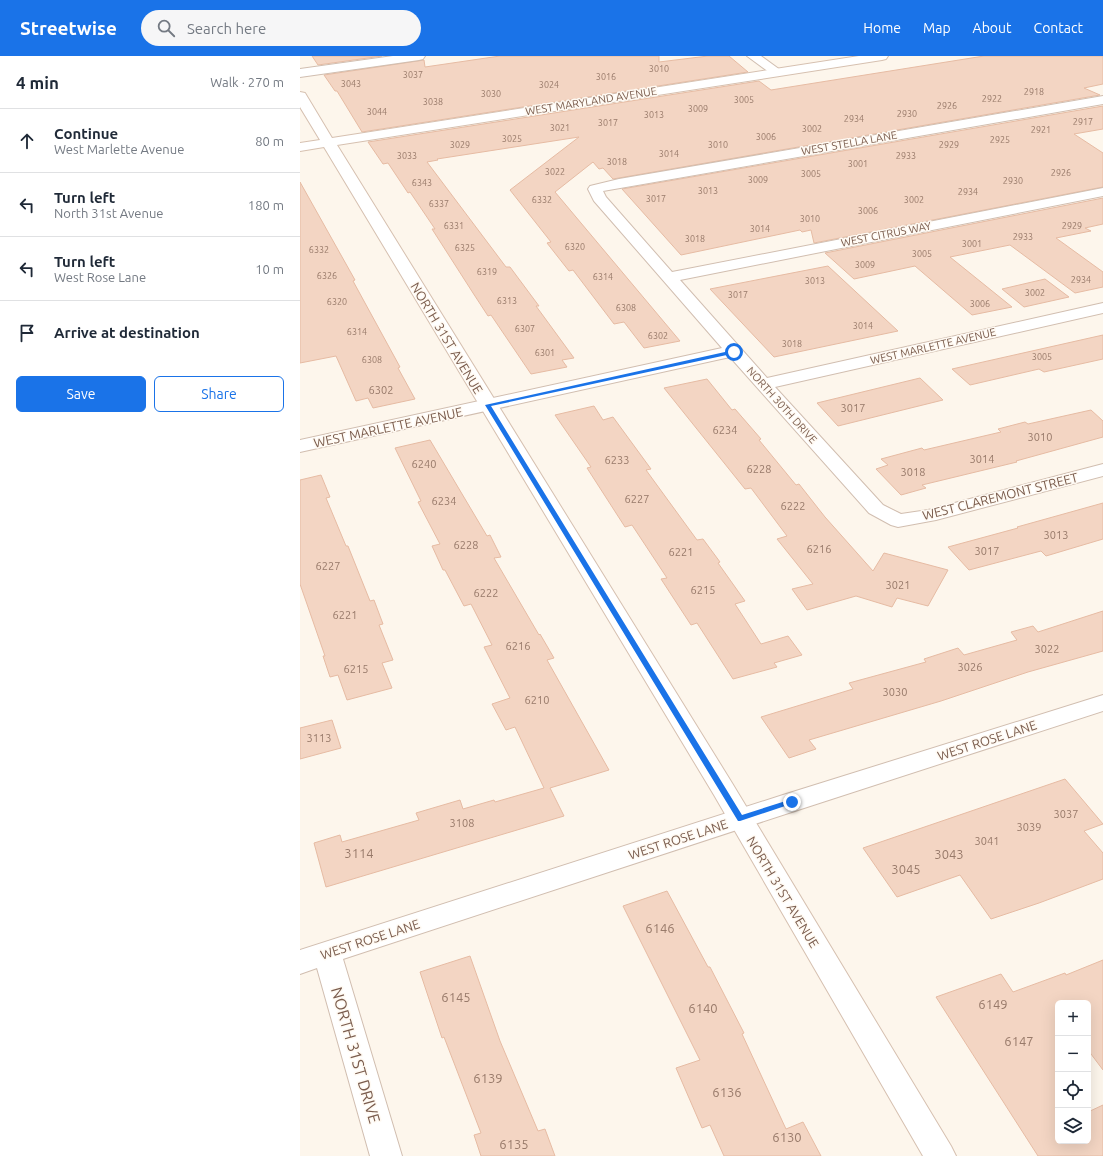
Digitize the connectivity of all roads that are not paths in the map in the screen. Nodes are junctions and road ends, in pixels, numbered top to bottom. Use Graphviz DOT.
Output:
graph roads {
  1 [pos="419,56"];
  2 [pos="753,56"];
  3 [pos="882,56"];
  4 [pos="777,72"];
  5 [pos="300,73"];
  6 [pos="300,96"];
  7 [pos="1103,100"];
  8 [pos="328,142"];
  9 [pos="300,147"];
  10 [pos="595,189"];
  11 [pos="1103,192"];
  12 [pos="669,277"];
  13 [pos="1103,308"];
  14 [pos="734,352"];
  15 [pos="763,384"];
  16 [pos="488,405"];
  17 [pos="300,446"];
  18 [pos="1103,470"];
  19 [pos="898,521"];
  20 [pos="1103,703"];
  21 [pos="740,819"];
  22 [pos="314,957"];
  23 [pos="386,1156"];
  24 [pos="940,1156"];
  1 -- 5 [label="street"];
  2 -- 4 [label="street"];
  3 -- 4 [label="street, WEST MARYLAND AVENUE"];
  4 -- 8 [label="street, WEST MARYLAND AVENUE"];
  6 -- 8 [label="street, NORTH 31ST AVENUE"];
  7 -- 10 [label="street, WEST STELLA LANE"];
  8 -- 9 [label="street, WEST MARYLAND AVENUE"];
  8 -- 16 [label="street, NORTH 31ST AVENUE"];
  10 -- 12 [label="street, NORTH 30TH DRIVE"];
  11 -- 12 [label="street, WEST CITRUS WAY"];
  12 -- 14 [label="street, NORTH 30TH DRIVE"];
  13 -- 15 [label="street, WEST MARLETTE AVENUE"];
  14 -- 15 [label="street, NORTH 30TH DRIVE"];
  14 -- 16 [label="street, WEST MARLETTE AVENUE"];
  15 -- 19 [label="street, NORTH 30TH DRIVE"];
  16 -- 17 [label="street, WEST MARLETTE AVENUE"];
  16 -- 21 [label="street, NORTH 31ST AVENUE"];
  18 -- 19 [label="street, WEST CLAREMONT STREET"];
  20 -- 21 [label="street, WEST ROSE LANE"];
  21 -- 22 [label="street, WEST ROSE LANE"];
  21 -- 24 [label="street, NORTH 31ST AVENUE"];
  22 -- 23 [label="street, NORTH 31ST DRIVE"];
}
